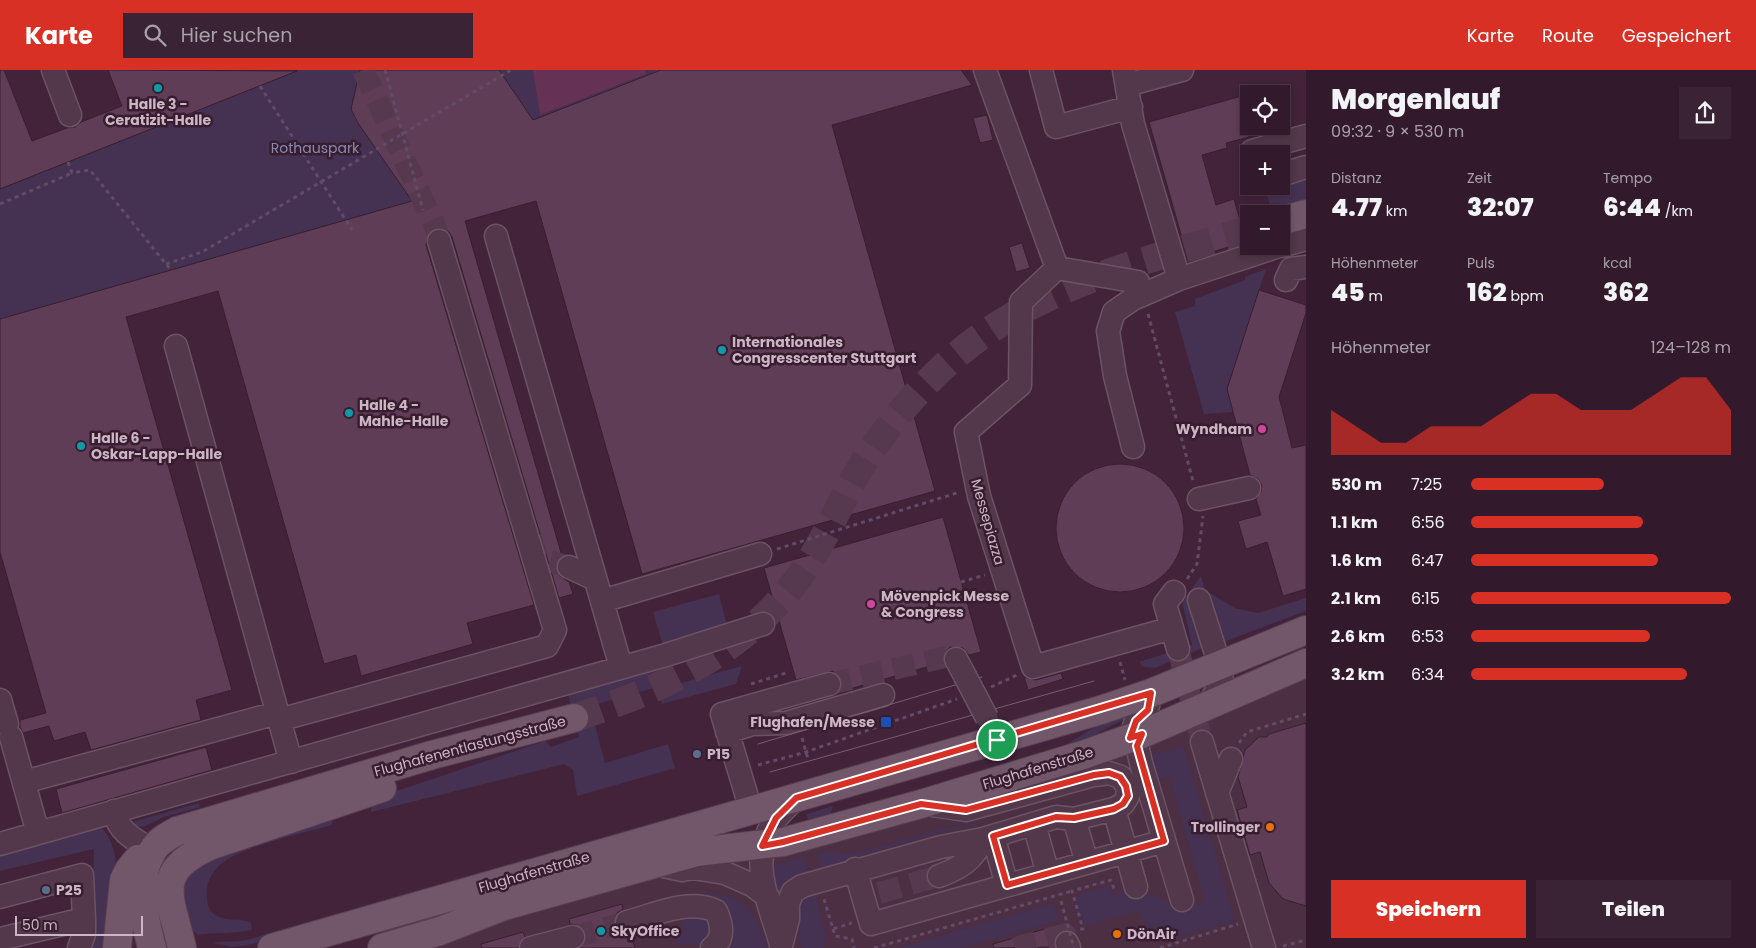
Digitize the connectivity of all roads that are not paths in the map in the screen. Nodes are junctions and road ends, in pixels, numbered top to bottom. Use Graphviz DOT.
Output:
graph roads {
  1 [pos="53,70"];
  2 [pos="985,70"];
  3 [pos="1041,70"];
  4 [pos="1182,70"];
  5 [pos="1127,87"];
  6 [pos="70,115"];
  7 [pos="1306,136"];
  8 [pos="1274,145"];
  9 [pos="1306,151"];
  10 [pos="1290,155"];
  11 [pos="1306,168"];
  12 [pos="1290,172"];
  13 [pos="1306,214"];
  14 [pos="1290,218"];
  15 [pos="496,236"];
  16 [pos="1306,239"];
  17 [pos="439,241"];
  18 [pos="1290,243"];
  19 [pos="1252,255"];
  20 [pos="1306,267"];
  21 [pos="1057,268"];
  22 [pos="1179,279"];
  23 [pos="1286,280"];
  24 [pos="1141,289"];
  25 [pos="176,346"];
  26 [pos="1133,447"];
  27 [pos="1250,488"];
  28 [pos="1199,500"];
  29 [pos="760,554"];
  30 [pos="570,568"];
  31 [pos="595,578"];
  32 [pos="1174,592"];
  33 [pos="1199,600"];
  34 [pos="602,601"];
  35 [pos="763,624"];
  36 [pos="1306,630"];
  37 [pos="1220,666"];
  38 [pos="621,667"];
  39 [pos="1302,667"];
  40 [pos="961,677"];
  41 [pos="829,684"];
  42 [pos="1138,689"];
  43 [pos="882,691"];
  44 [pos="1208,706"];
  45 [pos="767,708"];
  46 [pos="4,716"];
  47 [pos="278,717"];
  48 [pos="992,729"];
  49 [pos="1136,736"];
  50 [pos="1202,742"];
  51 [pos="1231,758"];
  52 [pos="291,762"];
  53 [pos="1066,771"];
  54 [pos="859,778"];
  55 [pos="24,782"];
  56 [pos="1218,793"];
  57 [pos="796,798"];
  58 [pos="1114,809"];
  59 [pos="751,810"];
  60 [pos="114,811"];
  61 [pos="1074,818"];
  62 [pos="1034,824"];
  63 [pos="844,825"];
  64 [pos="38,833"];
  65 [pos="988,837"];
  66 [pos="1164,841"];
  67 [pos="0,844"];
  68 [pos="762,846"];
  69 [pos="152,850"];
  70 [pos="1126,852"];
  71 [pos="1087,863"];
  72 [pos="654,864"];
  73 [pos="855,869"];
  74 [pos="1048,874"];
  75 [pos="939,876"];
  76 [pos="1007,885"];
  77 [pos="1136,887"];
  78 [pos="0,897"];
  79 [pos="768,897"];
  80 [pos="1182,900"];
  81 [pos="415,906"];
  82 [pos="84,919"];
  83 [pos="627,922"];
  84 [pos="574,936"];
  85 [pos="437,938"];
  86 [pos="0,939"];
  87 [pos="782,947"];
  88 [pos="79,948"];
  89 [pos="117,948"];
  90 [pos="152,948"];
  91 [pos="182,948"];
  92 [pos="272,948"];
  93 [pos="382,948"];
  94 [pos="531,948"];
  95 [pos="712,948"];
  96 [pos="1264,948"];
  1 -- 6 [label="street"];
  2 -- 21 [label="street"];
  3 -- 5 [label="street"];
  4 -- 5 [label="street"];
  5 -- 22 [label="street"];
  7 -- 8 [label="street"];
  9 -- 10 [label="street"];
  11 -- 12 [label="street"];
  13 -- 14 [label="main road"];
  15 -- 31 [label="street"];
  16 -- 18 [label="street"];
  17 -- 47 [label="street"];
  19 -- 22 [label="street"];
  20 -- 23 [label="street"];
  21 -- 24 [label="street"];
  21 -- 32 [label="street, Messepiazza"];
  22 -- 24 [label="street"];
  24 -- 26 [label="street"];
  25 -- 47 [label="street"];
  27 -- 28 [label="street"];
  29 -- 34 [label="street"];
  30 -- 31 [label="street"];
  31 -- 34 [label="street"];
  33 -- 37 [label="street"];
  34 -- 38 [label="street"];
  35 -- 38 [label="street"];
  36 -- 37 [label="main road, Flughafenstraße"];
  37 -- 42 [label="main road, Flughafenstraße"];
  37 -- 44 [label="street"];
  38 -- 52 [label="street"];
  39 -- 44 [label="main road, Flughafenstraße"];
  40 -- 48 [label="street, bridge"];
  41 -- 45 [label="street"];
  42 -- 48 [label="main road, Flughafenstraße"];
  42 -- 49 [label="street"];
  43 -- 45 [label="street"];
  44 -- 49 [label="main road, Flughafenstraße"];
  45 -- 59 [label="street"];
  46 -- 55 [label="street"];
  47 -- 52 [label="street"];
  47 -- 55 [label="street"];
  48 -- 54 [label="main road, Flughafenstraße"];
  49 -- 53 [label="main road, Flughafenstraße"];
  49 -- 66 [label="street"];
  50 -- 56 [label="street"];
  51 -- 56 [label="street"];
  52 -- 60 [label="street"];
  53 -- 58 [label="street"];
  53 -- 63 [label="main road, Flughafenstraße"];
  54 -- 57 [label="main road, Flughafenstraße"];
  54 -- 63 [label="main road"];
  55 -- 64 [label="street"];
  56 -- 96 [label="street"];
  57 -- 59 [label="main road, Flughafenstraße"];
  57 -- 68 [label="street, Flughafenstraße"];
  58 -- 61 [label="street"];
  58 -- 70 [label="street"];
  59 -- 81 [label="main road, Flughafenstraße"];
  60 -- 64 [label="street"];
  60 -- 69 [label="street"];
  61 -- 62 [label="street"];
  61 -- 71 [label="street"];
  62 -- 65 [label="street"];
  62 -- 74 [label="street"];
  63 -- 68 [label="main road, Flughafenstraße"];
  64 -- 67 [label="street"];
  65 -- 73 [label="street"];
  65 -- 75 [label="street"];
  65 -- 76 [label="street"];
  66 -- 70 [label="street"];
  66 -- 80 [label="street"];
  68 -- 72 [label="main road, Flughafenstraße"];
  68 -- 79 [label="street"];
  69 -- 89 [label="main road"];
  69 -- 90 [label="main road"];
  69 -- 91 [label="main road, Flughafenentlastungsstraße"];
  70 -- 71 [label="street"];
  70 -- 77 [label="street"];
  71 -- 74 [label="street"];
  72 -- 79 [label="street"];
  72 -- 85 [label="main road, Flughafenstraße"];
  73 -- 76 [label="street"];
  73 -- 87 [label="street"];
  74 -- 76 [label="street"];
  78 -- 82 [label="street"];
  79 -- 87 [label="street"];
  81 -- 85 [label="street"];
  81 -- 92 [label="main road, Flughafenstraße"];
  82 -- 86 [label="street"];
  82 -- 88 [label="street"];
  83 -- 95 [label="street"];
  84 -- 94 [label="street"];
  85 -- 93 [label="main road, Flughafenstraße"];
}
